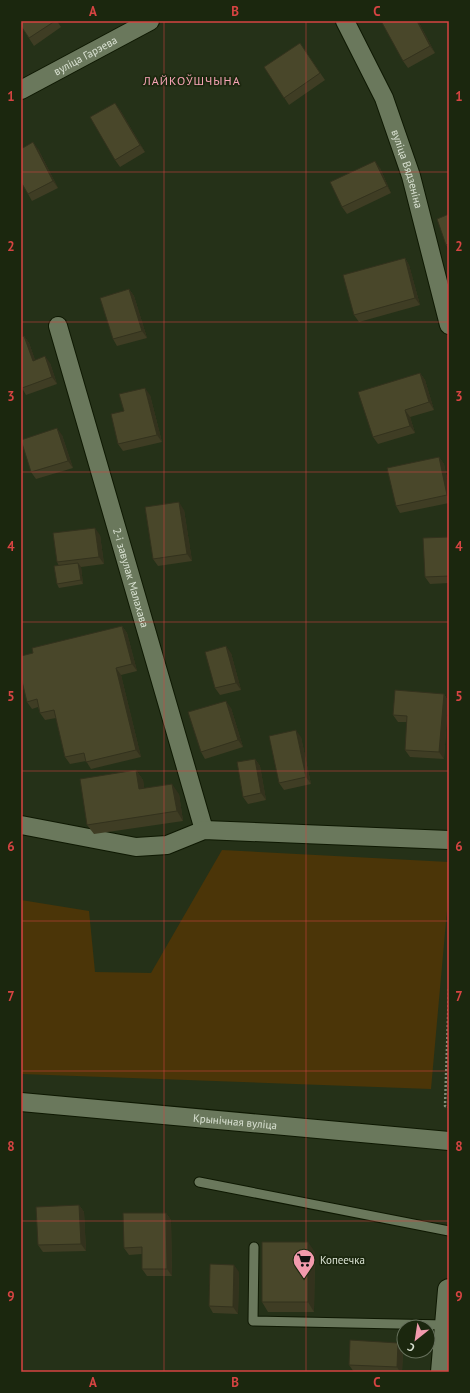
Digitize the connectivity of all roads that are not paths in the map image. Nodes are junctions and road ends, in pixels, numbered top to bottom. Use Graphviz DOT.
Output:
graph roads {
  1 [pos="150,21"];
  2 [pos="345,21"];
  3 [pos="21,90"];
  4 [pos="449,325"];
  5 [pos="58,326"];
  6 [pos="21,825"];
  7 [pos="204,830"];
  8 [pos="449,840"];
  9 [pos="21,1102"];
  10 [pos="449,1141"];
  11 [pos="199,1182"];
  12 [pos="449,1231"];
  13 [pos="254,1247"];
  14 [pos="449,1290"];
  15 [pos="446,1325"];
  16 [pos="442,1372"];
  1 -- 3 [label="street, вуліца Гарэева"];
  2 -- 4 [label="street, вуліца Вядзеніна"];
  5 -- 7 [label="street, 2-і завулак Малахава"];
  6 -- 7 [label="street"];
  7 -- 8 [label="street"];
  9 -- 10 [label="street, Крынічная вуліца"];
  11 -- 12 [label="lane"];
  13 -- 15 [label="lane"];
  14 -- 15 [label="street"];
  15 -- 16 [label="street"];
}
